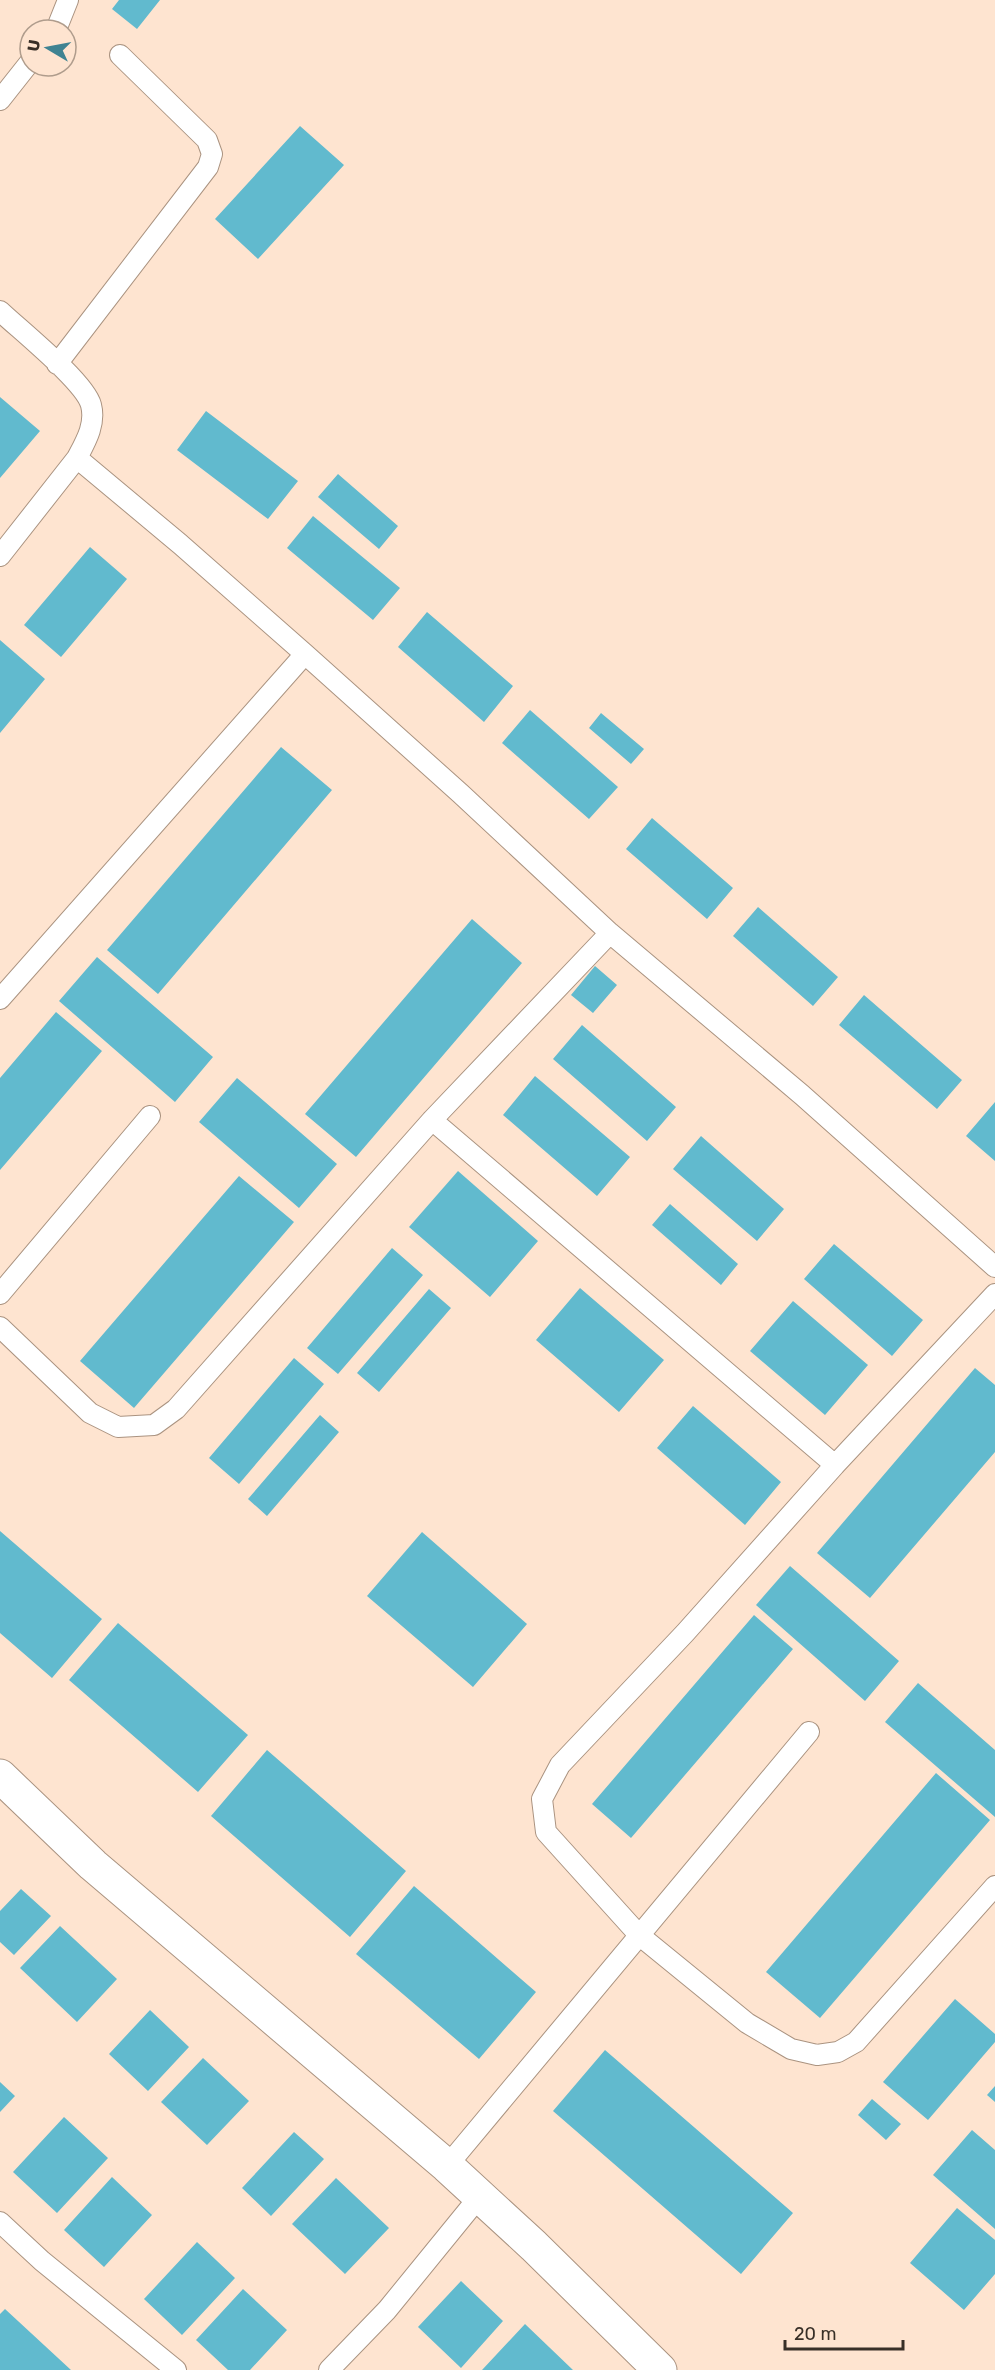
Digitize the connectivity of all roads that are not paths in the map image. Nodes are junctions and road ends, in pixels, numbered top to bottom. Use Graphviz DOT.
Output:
graph roads {
  1 [pos="68,0"];
  2 [pos="61,18"];
  3 [pos="120,55"];
  4 [pos="18,77"];
  5 [pos="0,100"];
  6 [pos="0,311"];
  7 [pos="57,364"];
  8 [pos="77,458"];
  9 [pos="0,556"];
  10 [pos="305,654"];
  11 [pos="610,933"];
  12 [pos="0,999"];
  13 [pos="150,1116"];
  14 [pos="432,1120"];
  15 [pos="995,1267"];
  16 [pos="0,1294"];
  17 [pos="995,1294"];
  18 [pos="0,1327"];
  19 [pos="835,1465"];
  20 [pos="809,1732"];
  21 [pos="0,1776"];
  22 [pos="995,1886"];
  23 [pos="639,1935"];
  24 [pos="447,2166"];
  25 [pos="479,2197"];
  26 [pos="0,2222"];
  27 [pos="168,2367"];
  28 [pos="329,2370"];
  29 [pos="660,2370"];
  1 -- 2 [label="lane"];
  3 -- 7 [label="lane"];
  4 -- 5 [label="lane"];
  6 -- 7 [label="lane"];
  7 -- 8 [label="lane"];
  8 -- 9 [label="lane"];
  8 -- 10 [label="lane"];
  10 -- 11 [label="lane"];
  10 -- 12 [label="lane"];
  11 -- 14 [label="lane"];
  11 -- 15 [label="lane"];
  13 -- 16 [label="lane"];
  14 -- 18 [label="lane"];
  14 -- 19 [label="lane"];
  17 -- 19 [label="lane"];
  19 -- 23 [label="lane"];
  20 -- 23 [label="lane"];
  21 -- 24 [label="street"];
  22 -- 23 [label="lane"];
  23 -- 24 [label="lane"];
  24 -- 25 [label="street"];
  25 -- 28 [label="lane"];
  25 -- 29 [label="street"];
  26 -- 27 [label="lane"];
}
